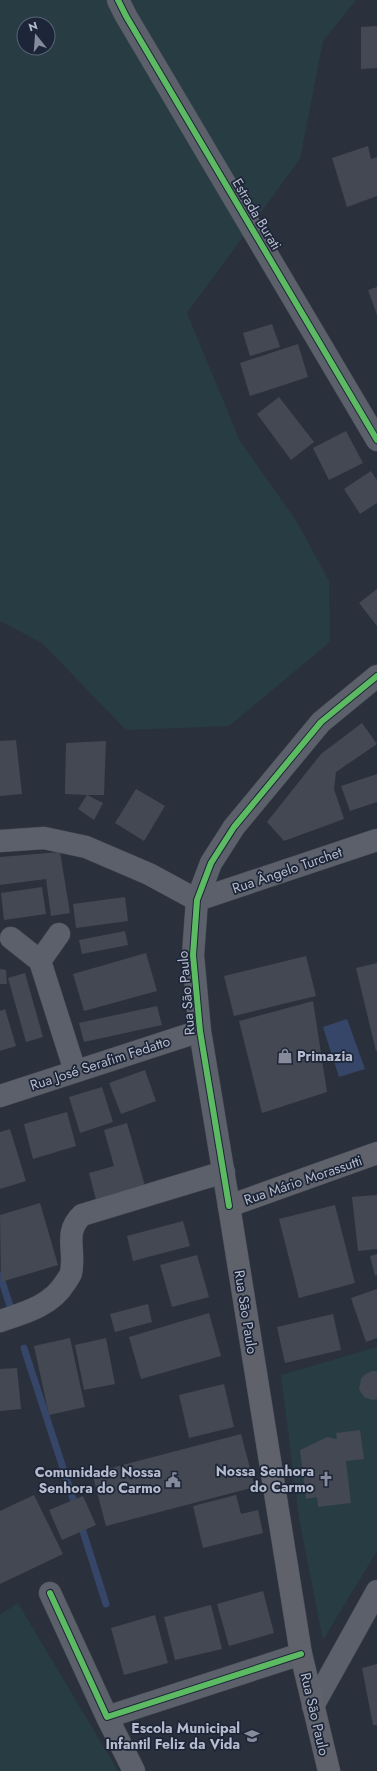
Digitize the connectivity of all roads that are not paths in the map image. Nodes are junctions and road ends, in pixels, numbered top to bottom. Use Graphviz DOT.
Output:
graph roads {
  1 [pos="118,0"];
  2 [pos="377,440"];
  3 [pos="377,676"];
  4 [pos="377,840"];
  5 [pos="0,841"];
  6 [pos="197,900"];
  7 [pos="59,934"];
  8 [pos="11,938"];
  9 [pos="40,961"];
  10 [pos="200,1031"];
  11 [pos="75,1071"];
  12 [pos="0,1096"];
  13 [pos="377,1154"];
  14 [pos="224,1172"];
  15 [pos="229,1206"];
  16 [pos="0,1321"];
  17 [pos="377,1591"];
  18 [pos="50,1593"];
  19 [pos="301,1654"];
  20 [pos="313,1706"];
  21 [pos="107,1717"];
  22 [pos="134,1771"];
  23 [pos="329,1771"];
  1 -- 2 [label="street, Estrada Burati"];
  3 -- 6 [label="street, Rua São Paulo"];
  4 -- 6 [label="street, Rua Ângelo Turchet"];
  5 -- 6 [label="street"];
  6 -- 10 [label="street, Rua São Paulo"];
  7 -- 9 [label="street"];
  8 -- 9 [label="street"];
  9 -- 11 [label="street"];
  10 -- 11 [label="street, Rua José Serafim Fedatto"];
  10 -- 14 [label="street, Rua São Paulo"];
  11 -- 12 [label="street, Rua José Serafim Fedatto"];
  13 -- 15 [label="main road, Rua Mário Morassutti"];
  14 -- 15 [label="street, Rua São Paulo"];
  14 -- 16 [label="street"];
  15 -- 19 [label="main road, Rua São Paulo"];
  17 -- 20 [label="street"];
  18 -- 21 [label="street"];
  19 -- 20 [label="main road, Rua São Paulo"];
  19 -- 21 [label="street"];
  20 -- 23 [label="main road, Rua São Paulo"];
  21 -- 22 [label="street"];
}
